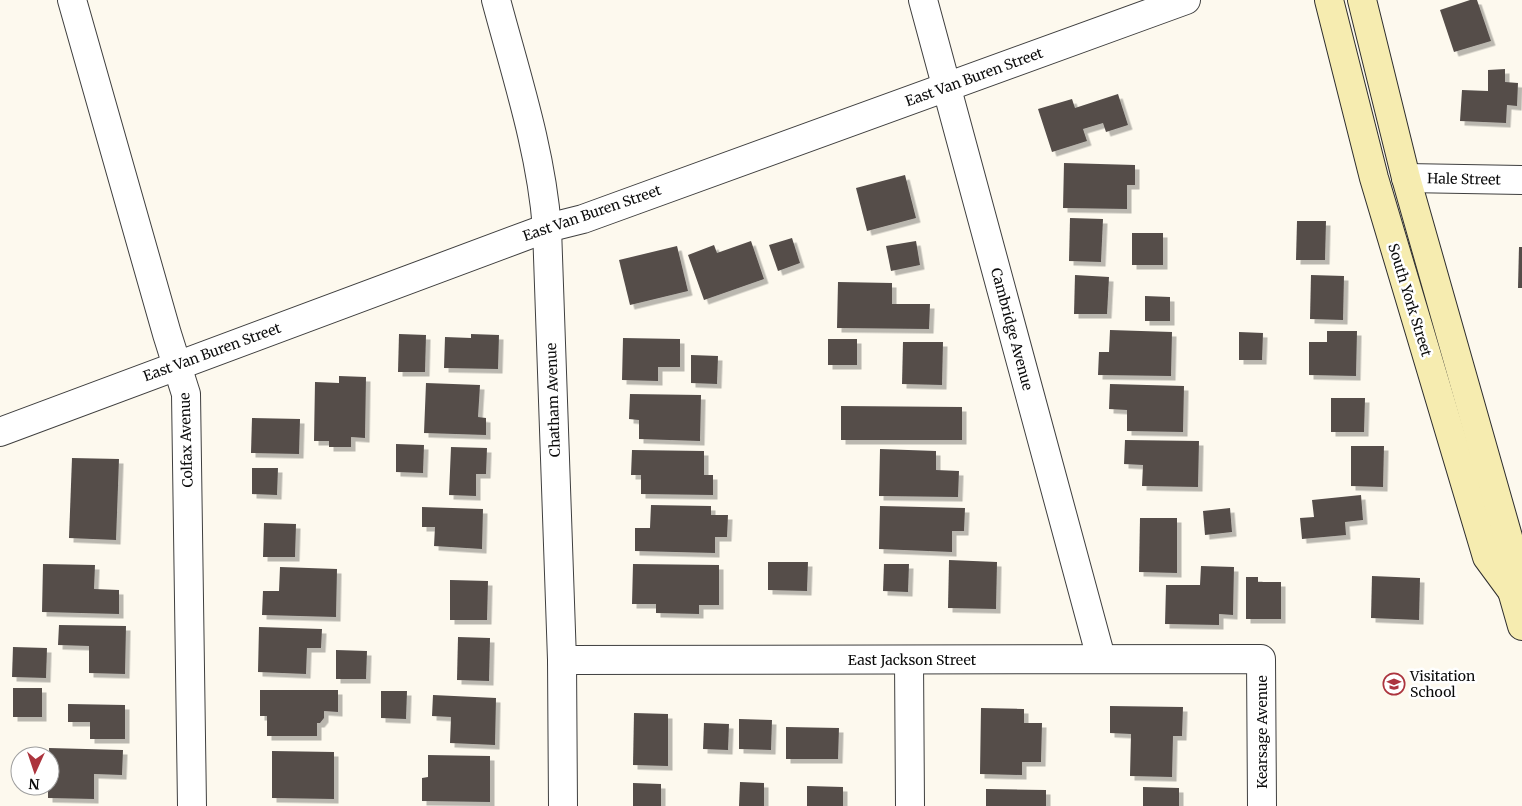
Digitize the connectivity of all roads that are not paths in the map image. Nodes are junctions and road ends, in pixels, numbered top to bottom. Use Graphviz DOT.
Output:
graph roads {
  1 [pos="72,0"];
  2 [pos="496,0"];
  3 [pos="923,0"];
  4 [pos="1186,0"];
  5 [pos="1328,0"];
  6 [pos="1362,0"];
  7 [pos="947,86"];
  8 [pos="1406,178"];
  9 [pos="1522,180"];
  10 [pos="547,228"];
  11 [pos="178,365"];
  12 [pos="0,432"];
  13 [pos="1517,551"];
  14 [pos="1512,592"];
  15 [pos="1522,626"];
  16 [pos="1101,658"];
  17 [pos="1261,659"];
  18 [pos="562,660"];
  19 [pos="909,660"];
  20 [pos="192,806"];
  21 [pos="563,806"];
  22 [pos="910,806"];
  23 [pos="1262,806"];
  1 -- 11 [label="street, Colfax Avenue"];
  2 -- 10 [label="street, Chatham Avenue"];
  3 -- 7 [label="street, Cambridge Avenue"];
  4 -- 7 [label="street, East Van Buren Street"];
  5 -- 14 [label="main road, South York Street"];
  6 -- 8 [label="main road, South York Street"];
  7 -- 10 [label="street, East Van Buren Street"];
  7 -- 16 [label="street, Cambridge Avenue"];
  8 -- 9 [label="street, Hale Street"];
  8 -- 13 [label="main road, South York Street"];
  10 -- 11 [label="street, East Van Buren Street"];
  10 -- 18 [label="street, Chatham Avenue"];
  11 -- 12 [label="street, East Van Buren Street"];
  11 -- 20 [label="street, Colfax Avenue"];
  13 -- 14 [label="main road, South York Street"];
  14 -- 15 [label="main road, South York Street"];
  16 -- 17 [label="street, East Jackson Street"];
  16 -- 19 [label="street, East Jackson Street"];
  17 -- 23 [label="street, Kearsage Avenue"];
  18 -- 19 [label="street, East Jackson Street"];
  18 -- 21 [label="street, Chatham Avenue"];
  19 -- 22 [label="street"];
}
